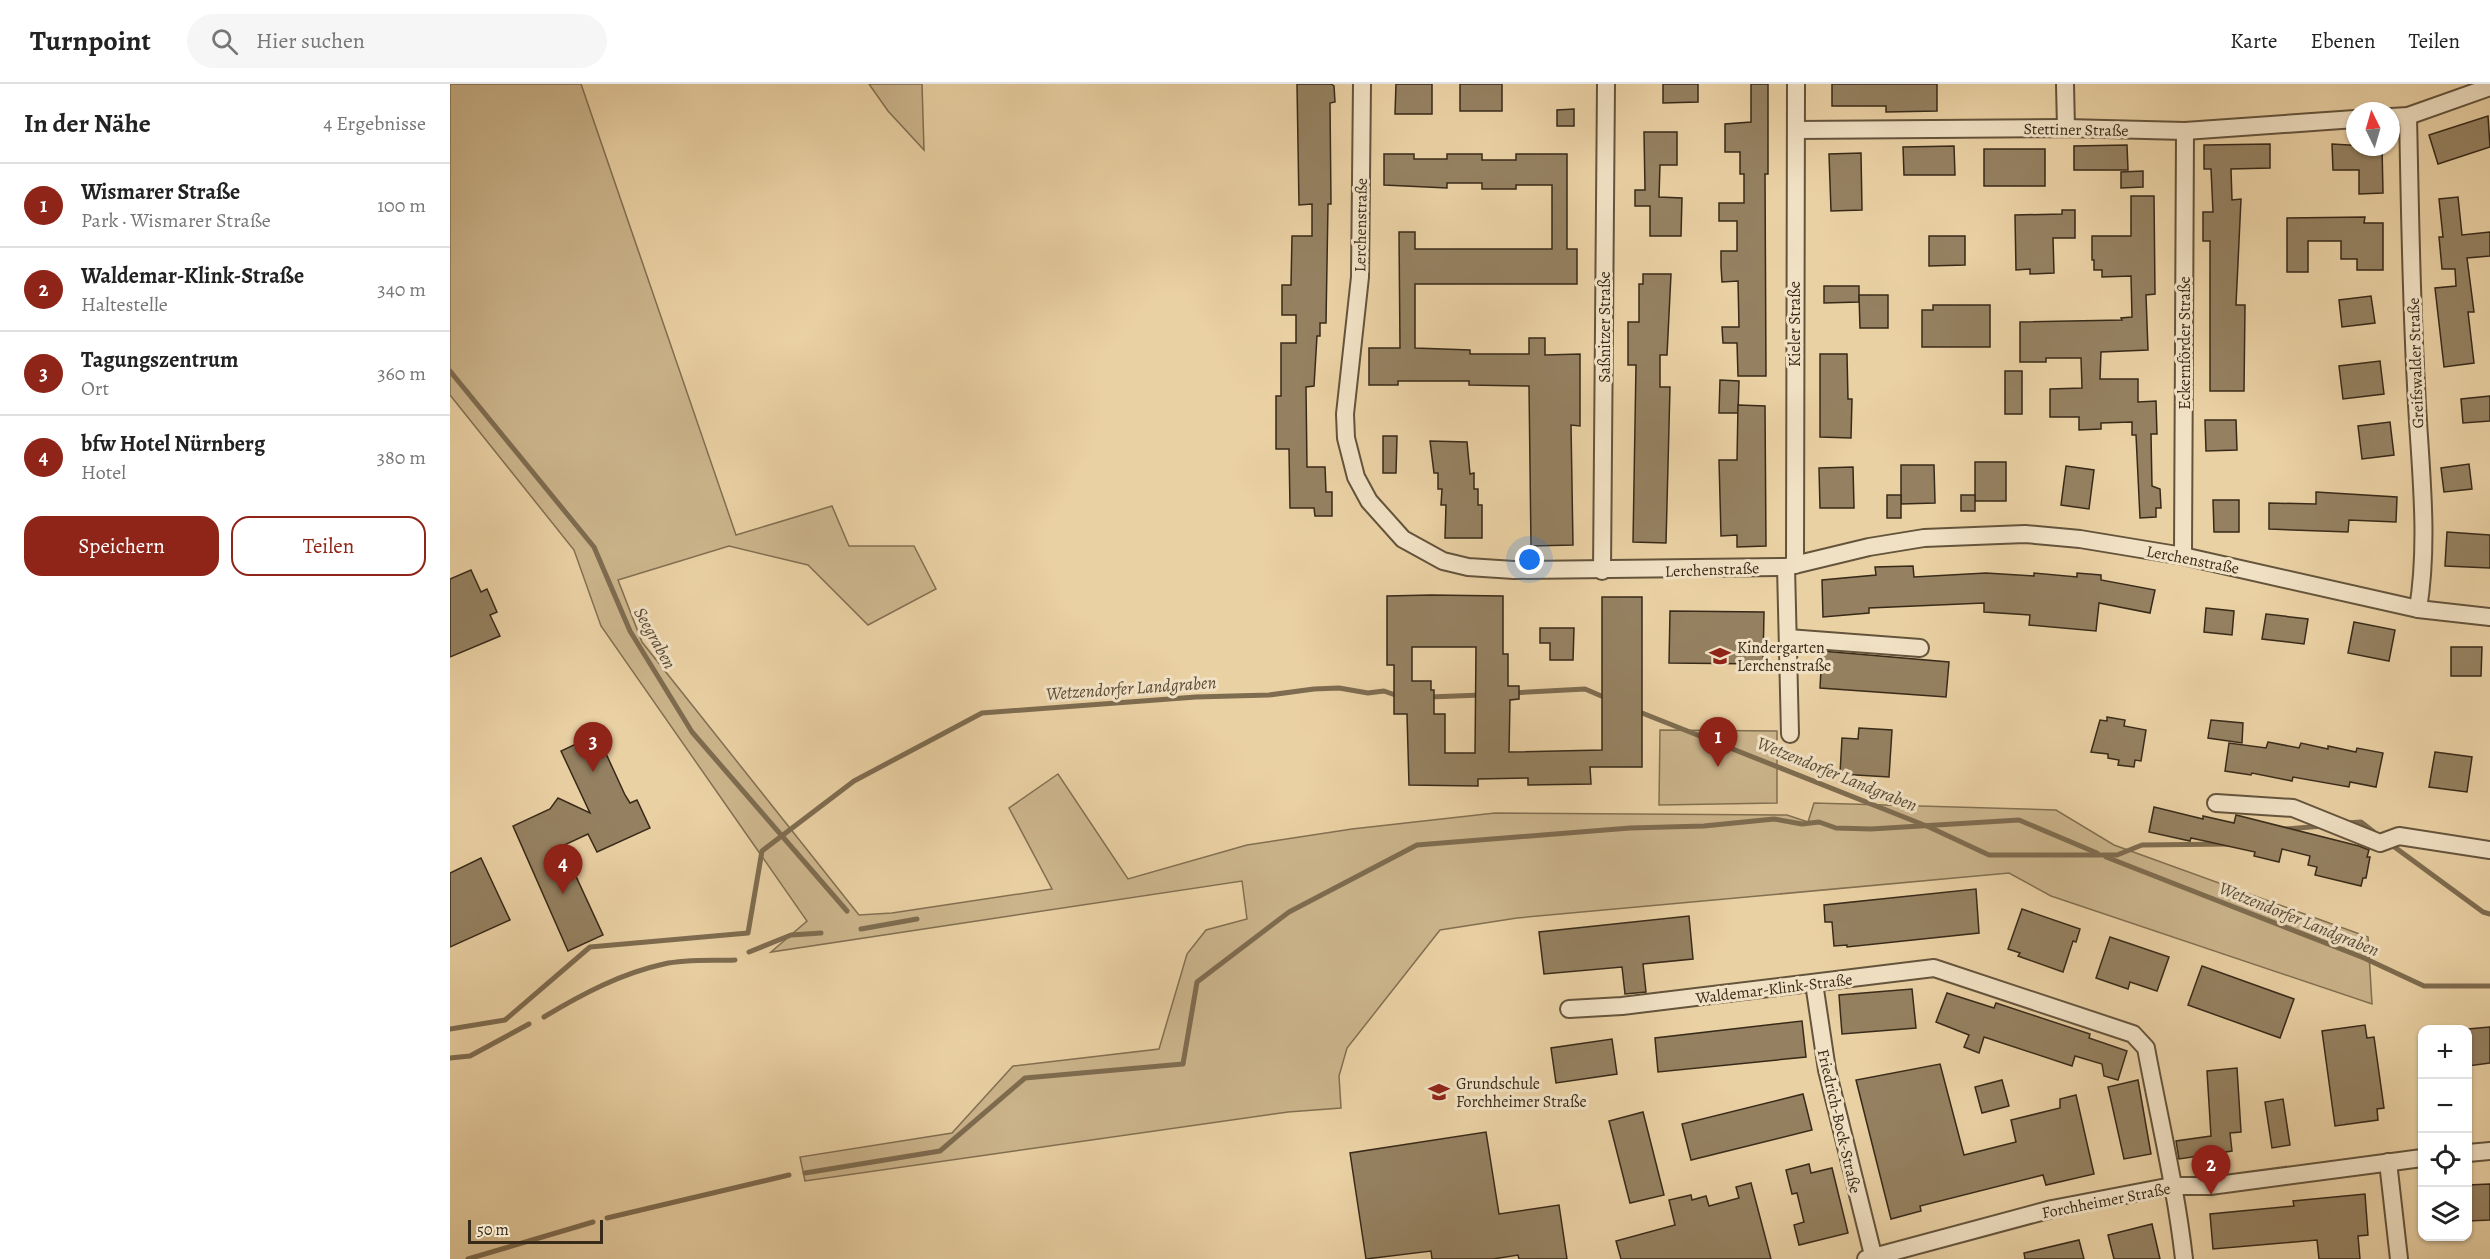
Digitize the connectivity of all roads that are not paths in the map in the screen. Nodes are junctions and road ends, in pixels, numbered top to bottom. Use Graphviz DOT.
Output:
graph roads {
  1 [pos="1362,84"];
  2 [pos="1606,84"];
  3 [pos="1796,84"];
  4 [pos="2065,84"];
  5 [pos="2490,87"];
  6 [pos="2400,116"];
  7 [pos="2346,120"];
  8 [pos="2066,128"];
  9 [pos="1796,130"];
  10 [pos="2185,131"];
  11 [pos="2400,134"];
  12 [pos="2183,556"];
  13 [pos="1790,566"];
  14 [pos="1602,571"];
  15 [pos="2418,609"];
  16 [pos="2490,617"];
  17 [pos="1788,638"];
  18 [pos="1920,648"];
  19 [pos="1790,734"];
  20 [pos="2216,803"];
  21 [pos="2490,850"];
  22 [pos="1814,983"];
  23 [pos="1569,1009"];
  24 [pos="2490,1151"];
  25 [pos="2472,1153"];
  26 [pos="2418,1158"];
  27 [pos="2388,1162"];
  28 [pos="2172,1186"];
  29 [pos="1871,1258"];
  30 [pos="2184,1259"];
  31 [pos="2399,1259"];
  1 -- 14 [label="street, Lerchenstraße"];
  2 -- 14 [label="street, Saßnitzer Straße"];
  3 -- 9 [label="street, Kieler Straße"];
  4 -- 8 [label="street"];
  5 -- 6 [label="street"];
  7 -- 10 [label="street, Stettiner Straße"];
  8 -- 9 [label="street, Stettiner Straße"];
  8 -- 10 [label="street, Stettiner Straße"];
  9 -- 13 [label="street, Kieler Straße"];
  10 -- 12 [label="street, Eckernförder Straße"];
  11 -- 15 [label="street, Greifswalder Straße"];
  12 -- 13 [label="street, Lerchenstraße"];
  12 -- 15 [label="street, Lerchenstraße"];
  13 -- 14 [label="street, Lerchenstraße"];
  13 -- 17 [label="street, Kieler Straße"];
  15 -- 16 [label="street, Lerchenstraße"];
  17 -- 18 [label="street"];
  17 -- 19 [label="street, Kieler Straße"];
  20 -- 21 [label="street"];
  22 -- 23 [label="street, Waldemar-Klink-Straße"];
  22 -- 28 [label="street, Waldemar-Klink-Straße"];
  22 -- 29 [label="street, Friedrich-Bock-Straße"];
  24 -- 25 [label="street"];
  26 -- 27 [label="street, Forchheimer Straße"];
  27 -- 28 [label="street, Forchheimer Straße"];
  27 -- 31 [label="street"];
  28 -- 29 [label="street, Forchheimer Straße"];
  28 -- 30 [label="street, Waldemar-Klink-Straße"];
}
